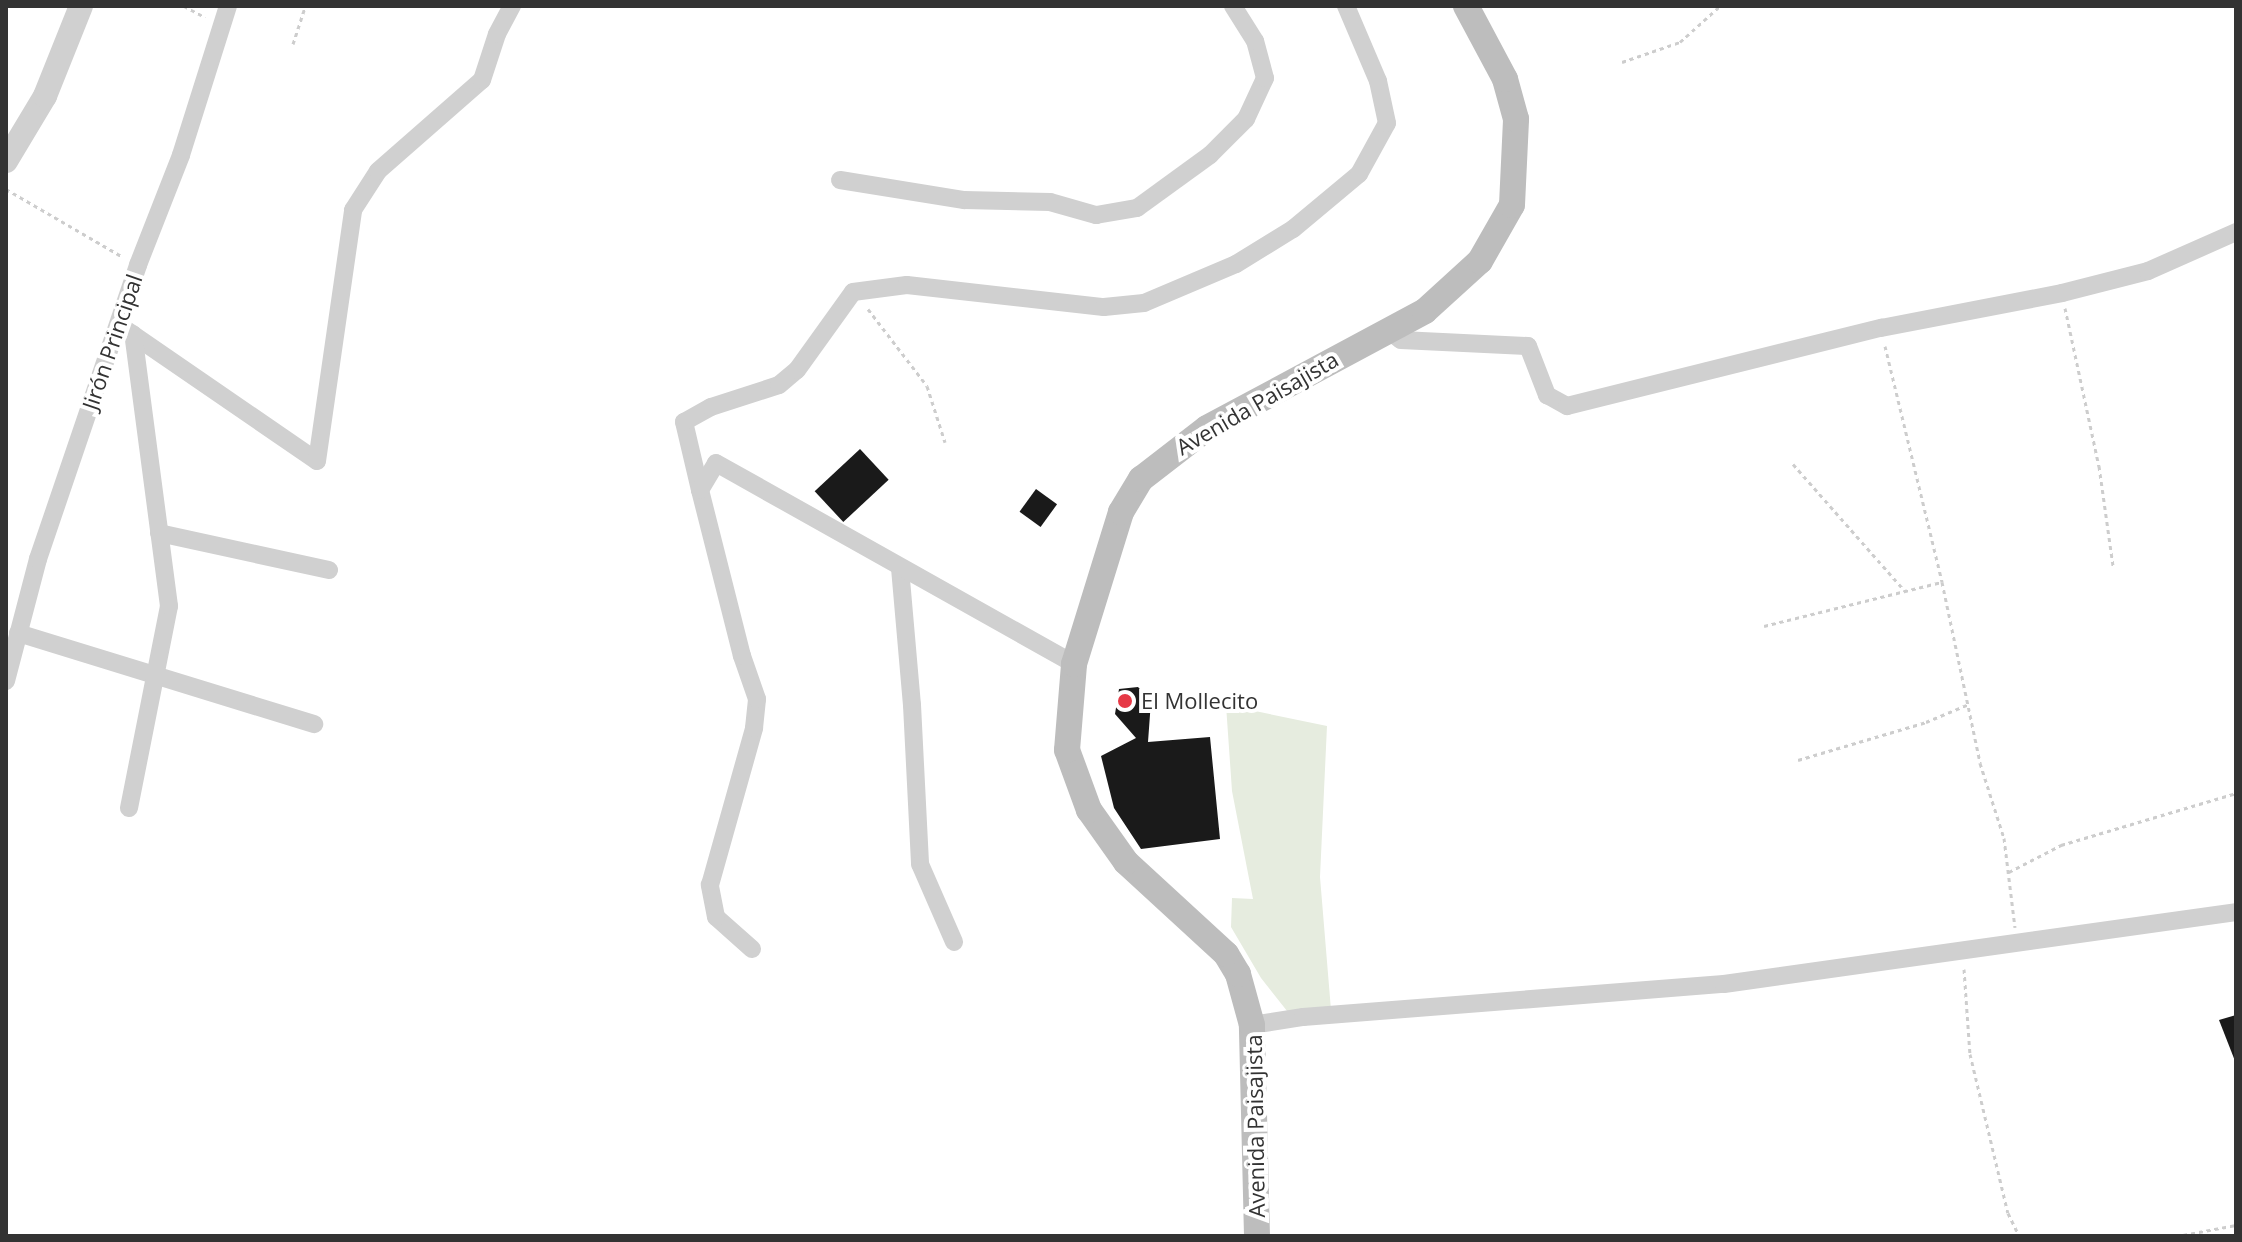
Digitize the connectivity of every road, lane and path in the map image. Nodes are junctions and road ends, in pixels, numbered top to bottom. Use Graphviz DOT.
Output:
graph roads {
  1 [pos="81,6"];
  2 [pos="184,6"];
  3 [pos="228,6"];
  4 [pos="305,6"];
  5 [pos="512,6"];
  6 [pos="1233,6"];
  7 [pos="1346,6"];
  8 [pos="1466,6"];
  9 [pos="1720,6"];
  10 [pos="223,26"];
  11 [pos="293,44"];
  12 [pos="1622,62"];
  13 [pos="6,161"];
  14 [pos="840,180"];
  15 [pos="6,189"];
  16 [pos="2236,232"];
  17 [pos="138,265"];
  18 [pos="853,292"];
  19 [pos="2062,293"];
  20 [pos="1881,328"];
  21 [pos="126,330"];
  22 [pos="1388,330"];
  23 [pos="945,442"];
  24 [pos="1793,464"];
  25 [pos="700,490"];
  26 [pos="159,533"];
  27 [pos="2113,566"];
  28 [pos="900,568"];
  29 [pos="329,570"];
  30 [pos="1942,582"];
  31 [pos="1905,591"];
  32 [pos="1764,626"];
  33 [pos="18,633"];
  34 [pos="1074,664"];
  35 [pos="155,677"];
  36 [pos="6,681"];
  37 [pos="1969,704"];
  38 [pos="314,724"];
  39 [pos="1798,760"];
  40 [pos="2236,793"];
  41 [pos="129,808"];
  42 [pos="2009,872"];
  43 [pos="2236,912"];
  44 [pos="954,942"];
  45 [pos="2017,943"];
  46 [pos="752,949"];
  47 [pos="1962,949"];
  48 [pos="1252,1025"];
  49 [pos="2236,1225"];
  50 [pos="1257,1236"];
  51 [pos="2019,1236"];
  52 [pos="2054,1236"];
  1 -- 13 [label="street"];
  2 -- 10 [label="path"];
  3 -- 10 [label="street, Jirón Principal"];
  4 -- 11 [label="path"];
  5 -- 21 [label="street"];
  6 -- 14 [label="street"];
  7 -- 18 [label="street"];
  8 -- 22 [label="main road, Avenida Paisajista"];
  9 -- 12 [label="path"];
  10 -- 17 [label="street, Jirón Principal"];
  15 -- 17 [label="path"];
  16 -- 19 [label="street"];
  17 -- 21 [label="street, Jirón Principal"];
  18 -- 23 [label="path"];
  18 -- 25 [label="street"];
  19 -- 20 [label="street"];
  19 -- 27 [label="path"];
  20 -- 22 [label="street"];
  20 -- 30 [label="path"];
  21 -- 26 [label="street"];
  21 -- 33 [label="street, Jirón Principal"];
  22 -- 34 [label="main road, Avenida Paisajista"];
  24 -- 31 [label="path"];
  25 -- 28 [label="street"];
  25 -- 46 [label="street"];
  26 -- 29 [label="street"];
  26 -- 35 [label="street"];
  28 -- 34 [label="street"];
  28 -- 44 [label="street"];
  30 -- 31 [label="path"];
  30 -- 37 [label="path"];
  31 -- 32 [label="path"];
  33 -- 35 [label="street"];
  33 -- 36 [label="street, Jirón Principal"];
  34 -- 48 [label="main road, Avenida Paisajista"];
  35 -- 38 [label="street"];
  35 -- 41 [label="street"];
  37 -- 39 [label="path"];
  37 -- 42 [label="path"];
  40 -- 42 [label="path"];
  42 -- 45 [label="path"];
  43 -- 45 [label="street"];
  45 -- 47 [label="street"];
  47 -- 48 [label="street"];
  47 -- 51 [label="path"];
  48 -- 50 [label="main road, Avenida Paisajista"];
  49 -- 52 [label="path"];
}
